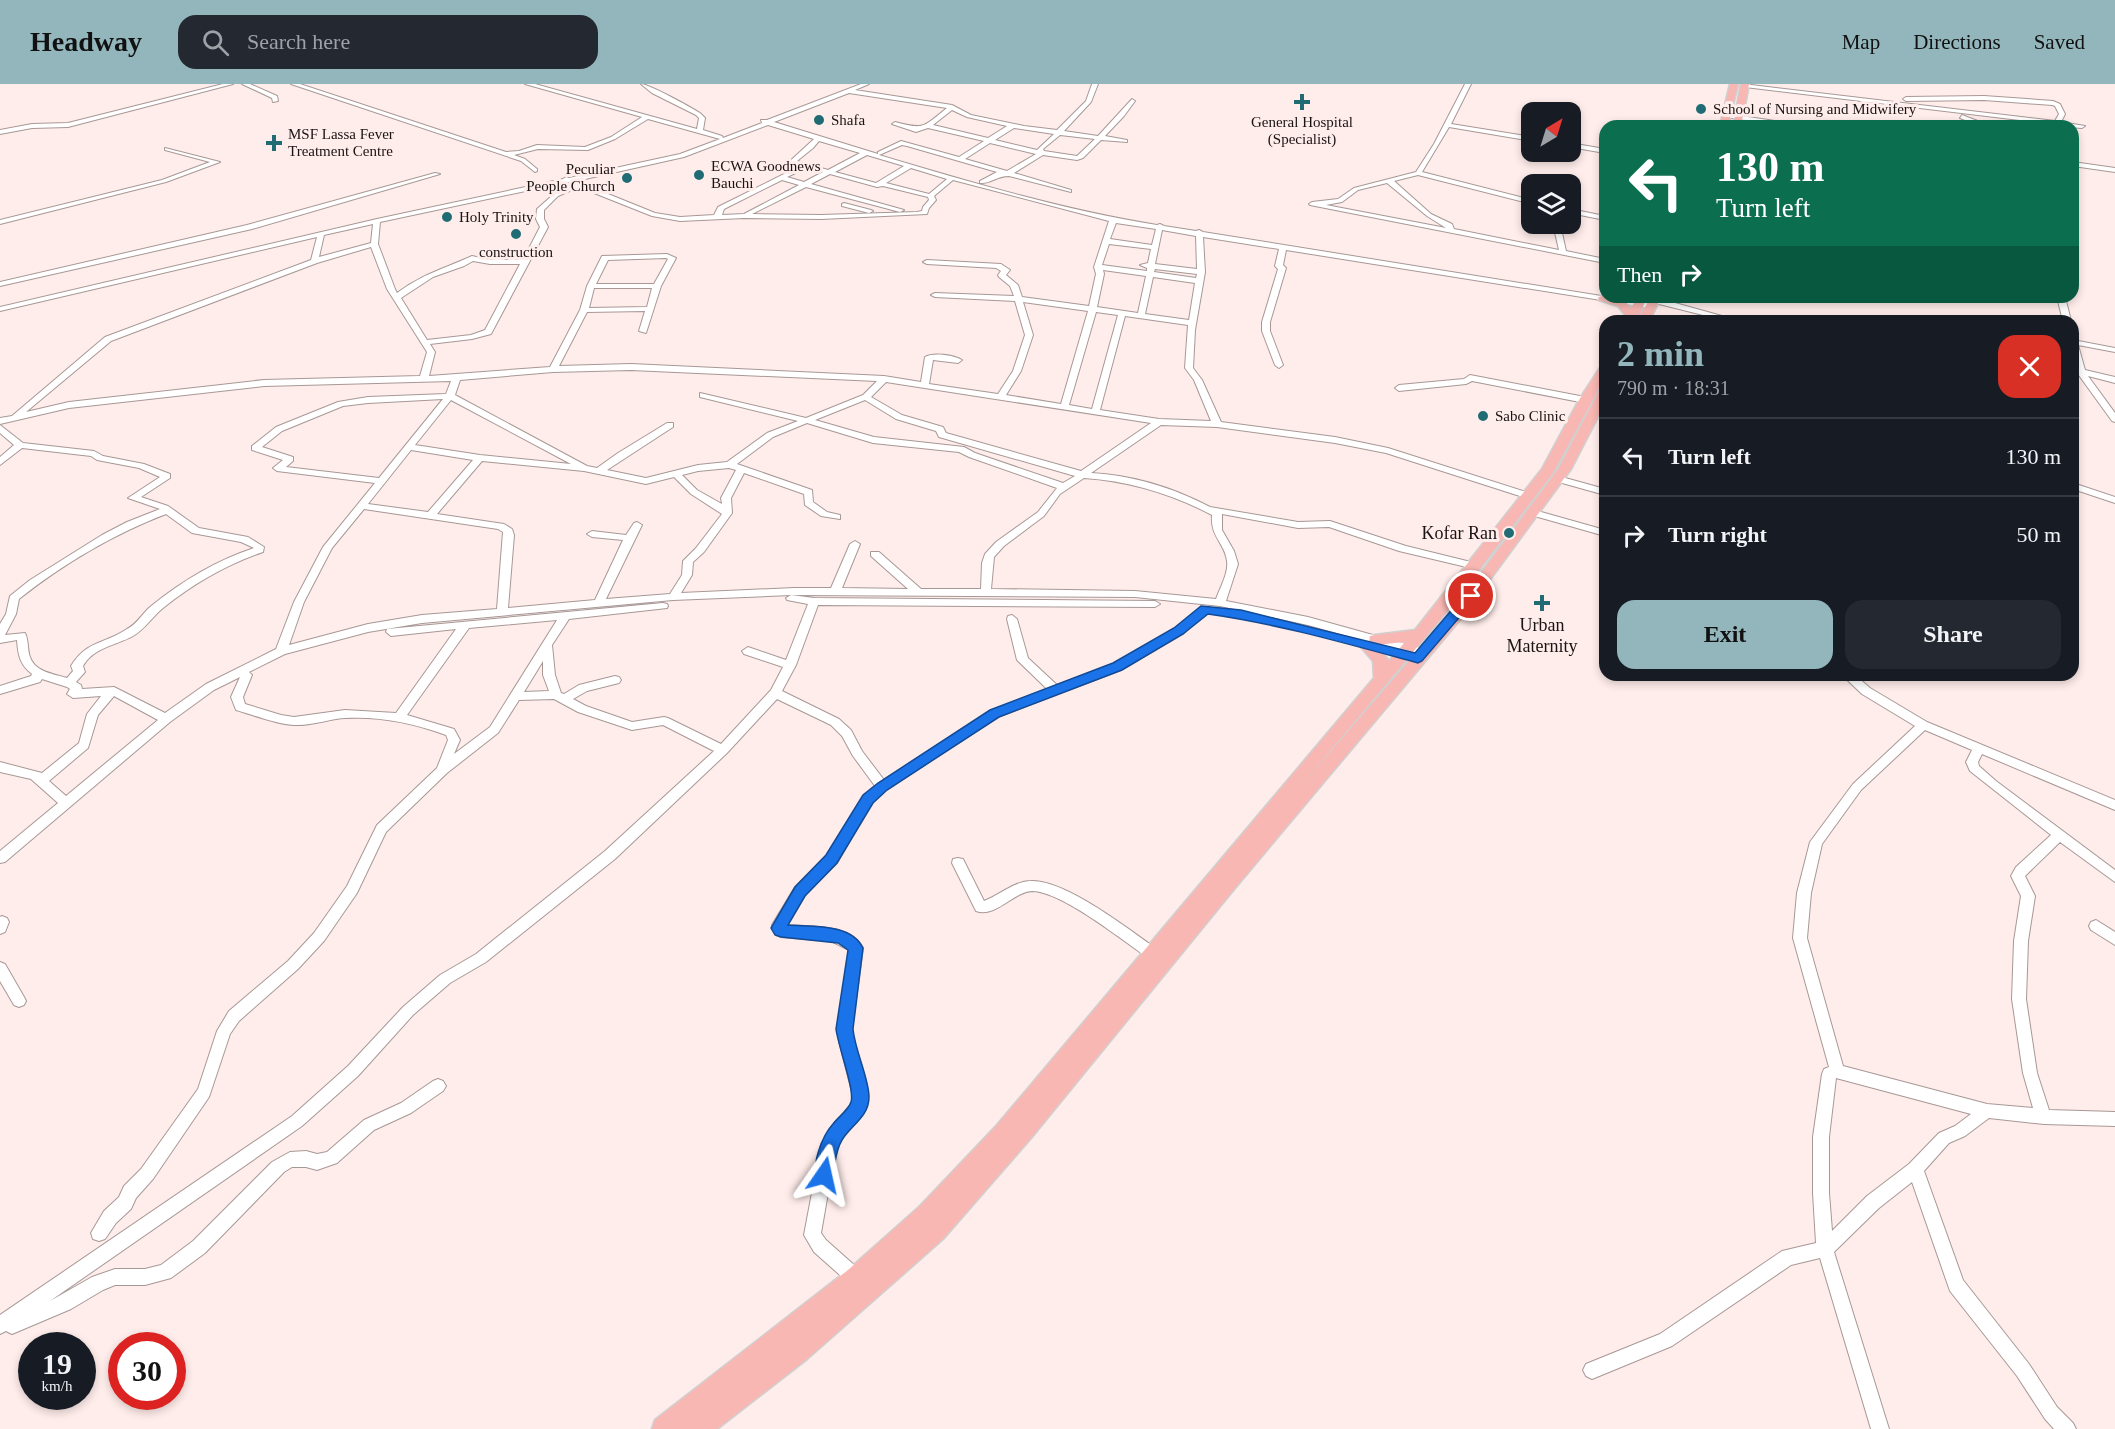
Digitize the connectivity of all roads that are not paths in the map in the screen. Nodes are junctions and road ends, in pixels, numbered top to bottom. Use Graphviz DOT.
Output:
graph roads {
  1 [pos="230,84"];
  2 [pos="245,84"];
  3 [pos="294,84"];
  4 [pos="528,84"];
  5 [pos="644,84"];
  6 [pos="856,84"];
  7 [pos="866,84"];
  8 [pos="1095,84"];
  9 [pos="1468,84"];
  10 [pos="1734,84"];
  11 [pos="1745,85"];
  12 [pos="847,91"];
  13 [pos="275,101"];
  14 [pos="1132,101"];
  15 [pos="1887,103"];
  16 [pos="952,107"];
  17 [pos="1929,108"];
  18 [pos="1728,116"];
  19 [pos="647,117"];
  20 [pos="1726,120"];
  21 [pos="1735,120"];
  22 [pos="1738,120"];
  23 [pos="1967,120"];
  24 [pos="2019,120"];
  25 [pos="2059,120"];
  26 [pos="768,121"];
  27 [pos="785,122"];
  28 [pos="895,124"];
  29 [pos="1447,125"];
  30 [pos="928,126"];
  31 [pos="1012,126"];
  32 [pos="2079,126"];
  33 [pos="2082,126"];
  34 [pos="753,129"];
  35 [pos="700,131"];
  36 [pos="0,132"];
  37 [pos="1061,133"];
  38 [pos="720,137"];
  39 [pos="1521,137"];
  40 [pos="818,138"];
  41 [pos="1100,138"];
  42 [pos="990,141"];
  43 [pos="1125,141"];
  44 [pos="1581,148"];
  45 [pos="167,149"];
  46 [pos="1599,150"];
  47 [pos="502,152"];
  48 [pos="866,153"];
  49 [pos="880,153"];
  50 [pos="1042,153"];
  51 [pos="960,159"];
  52 [pos="2079,165"];
  53 [pos="805,166"];
  54 [pos="910,166"];
  55 [pos="535,170"];
  56 [pos="2115,170"];
  57 [pos="829,172"];
  58 [pos="1418,173"];
  59 [pos="437,174"];
  60 [pos="1007,174"];
  61 [pos="782,178"];
  62 [pos="952,178"];
  63 [pos="565,179"];
  64 [pos="1389,181"];
  65 [pos="982,182"];
  66 [pos="578,185"];
  67 [pos="806,185"];
  68 [pos="877,185"];
  69 [pos="1069,191"];
  70 [pos="930,196"];
  71 [pos="857,198"];
  72 [pos="1521,199"];
  73 [pos="844,205"];
  74 [pos="913,213"];
  75 [pos="1581,213"];
  76 [pos="884,214"];
  77 [pos="744,216"];
  78 [pos="716,217"];
  79 [pos="821,217"];
  80 [pos="1599,217"];
  81 [pos="1113,220"];
  82 [pos="377,221"];
  83 [pos="0,222"];
  84 [pos="1160,226"];
  85 [pos="1199,232"];
  86 [pos="1451,232"];
  87 [pos="1559,234"];
  88 [pos="321,236"];
  89 [pos="1106,241"];
  90 [pos="374,244"];
  91 [pos="1283,246"];
  92 [pos="1154,247"];
  93 [pos="1563,253"];
  94 [pos="1599,260"];
  95 [pos="314,261"];
  96 [pos="525,262"];
  97 [pos="927,262"];
  98 [pos="1100,263"];
  99 [pos="1150,270"];
  100 [pos="1201,272"];
  101 [pos="1199,281"];
  102 [pos="0,284"];
  103 [pos="591,286"];
  104 [pos="657,286"];
  105 [pos="1599,293"];
  106 [pos="1599,293"];
  107 [pos="935,294"];
  108 [pos="396,298"];
  109 [pos="1019,299"];
  110 [pos="1620,303"];
  111 [pos="1659,303"];
  112 [pos="0,304"];
  113 [pos="0,309"];
  114 [pos="650,309"];
  115 [pos="1092,309"];
  116 [pos="584,310"];
  117 [pos="1122,313"];
  118 [pos="1141,315"];
  119 [pos="1631,315"];
  120 [pos="1710,315"];
  121 [pos="1193,323"];
  122 [pos="643,331"];
  123 [pos="427,342"];
  124 [pos="2079,344"];
  125 [pos="2115,350"];
  126 [pos="958,360"];
  127 [pos="1279,365"];
  128 [pos="553,369"];
  129 [pos="2079,371"];
  130 [pos="2079,374"];
  131 [pos="456,378"];
  132 [pos="1599,378"];
  133 [pos="424,379"];
  134 [pos="884,379"];
  135 [pos="2115,380"];
  136 [pos="925,384"];
  137 [pos="1399,388"];
  138 [pos="703,395"];
  139 [pos="450,396"];
  140 [pos="1001,396"];
  141 [pos="866,397"];
  142 [pos="1585,400"];
  143 [pos="1599,403"];
  144 [pos="1064,407"];
  145 [pos="1095,412"];
  146 [pos="2115,419"];
  147 [pos="5,420"];
  148 [pos="805,420"];
  149 [pos="1159,422"];
  150 [pos="1217,424"];
  151 [pos="670,425"];
  152 [pos="0,428"];
  153 [pos="20,445"];
  154 [pos="410,447"];
  155 [pos="480,458"];
  156 [pos="0,462"];
  157 [pos="730,465"];
  158 [pos="584,468"];
  159 [pos="742,468"];
  160 [pos="598,472"];
  161 [pos="675,474"];
  162 [pos="1083,475"];
  163 [pos="1558,479"];
  164 [pos="383,481"];
  165 [pos="1065,487"];
  166 [pos="2079,488"];
  167 [pos="1599,490"];
  168 [pos="2115,500"];
  169 [pos="1534,505"];
  170 [pos="363,506"];
  171 [pos="1204,507"];
  172 [pos="167,510"];
  173 [pos="727,513"];
  174 [pos="430,516"];
  175 [pos="837,517"];
  176 [pos="1599,523"];
  177 [pos="637,525"];
  178 [pos="1599,531"];
  179 [pos="592,534"];
  180 [pos="628,538"];
  181 [pos="855,544"];
  182 [pos="875,554"];
  183 [pos="1475,566"];
  184 [pos="834,591"];
  185 [pos="918,592"];
  186 [pos="986,593"];
  187 [pos="673,597"];
  188 [pos="814,601"];
  189 [pos="599,603"];
  190 [pos="1220,603"];
  191 [pos="1205,609"];
  192 [pos="502,611"];
  193 [pos="565,616"];
  194 [pos="1012,619"];
  195 [pos="466,624"];
  196 [pos="0,634"];
  197 [pos="1419,635"];
  198 [pos="0,639"];
  199 [pos="1372,644"];
  200 [pos="548,645"];
  201 [pos="281,651"];
  202 [pos="748,651"];
  203 [pos="1412,654"];
  204 [pos="790,665"];
  205 [pos="38,674"];
  206 [pos="246,675"];
  207 [pos="1382,678"];
  208 [pos="615,680"];
  209 [pos="1854,681"];
  210 [pos="70,682"];
  211 [pos="0,690"];
  212 [pos="1055,690"];
  213 [pos="112,691"];
  214 [pos="775,693"];
  215 [pos="517,696"];
  216 [pos="561,697"];
  217 [pos="400,716"];
  218 [pos="166,719"];
  219 [pos="1923,725"];
  220 [pos="1978,749"];
  221 [pos="723,750"];
  222 [pos="0,767"];
  223 [pos="442,770"];
  224 [pos="35,776"];
  225 [pos="882,786"];
  226 [pos="65,802"];
  227 [pos="2115,805"];
  228 [pos="2060,834"];
  229 [pos="0,858"];
  230 [pos="958,863"];
  231 [pos="0,864"];
  232 [pos="2115,877"];
  233 [pos="2096,926"];
  234 [pos="2115,939"];
  235 [pos="1152,953"];
  236 [pos="0,968"];
  237 [pos="19,1001"];
  238 [pos="1837,1071"];
  239 [pos="438,1086"];
  240 [pos="1988,1111"];
  241 [pos="2044,1117"];
  242 [pos="2115,1119"];
  243 [pos="1916,1169"];
  244 [pos="99,1233"];
  245 [pos="1825,1250"];
  246 [pos="856,1278"];
  247 [pos="0,1325"];
  248 [pos="0,1330"];
  249 [pos="1592,1370"];
  250 [pos="664,1429"];
  251 [pos="697,1429"];
  252 [pos="1880,1429"];
  253 [pos="2067,1429"];
  1 -- 36 [label="street"];
  2 -- 13 [label="street"];
  3 -- 47 [label="street"];
  4 -- 19 [label="street"];
  5 -- 35 [label="street"];
  6 -- 26 [label="street"];
  7 -- 12 [label="street"];
  8 -- 37 [label="street"];
  9 -- 29 [label="street"];
  10 -- 18 [label="main road"];
  11 -- 15 [label="street"];
  11 -- 22 [label="main road"];
  12 -- 16 [label="street"];
  12 -- 27 [label="street"];
  14 -- 41 [label="street"];
  15 -- 17 [label="street"];
  15 -- 25 [label="street"];
  16 -- 30 [label="street"];
  16 -- 31 [label="street"];
  17 -- 23 [label="street"];
  17 -- 24 [label="street"];
  18 -- 20 [label="main road"];
  18 -- 21 [label="street"];
  19 -- 35 [label="street"];
  19 -- 47 [label="street"];
  26 -- 27 [label="street"];
  26 -- 34 [label="street"];
  26 -- 38 [label="street"];
  27 -- 34 [label="street"];
  27 -- 40 [label="street"];
  27 -- 49 [label="street"];
  28 -- 30 [label="street"];
  29 -- 39 [label="street"];
  29 -- 58 [label="street"];
  30 -- 42 [label="street"];
  31 -- 37 [label="street"];
  31 -- 42 [label="street"];
  32 -- 33 [label="street"];
  34 -- 63 [label="street"];
  35 -- 38 [label="street"];
  37 -- 41 [label="street"];
  37 -- 50 [label="street"];
  38 -- 63 [label="street"];
  40 -- 48 [label="street"];
  40 -- 53 [label="street"];
  41 -- 43 [label="street"];
  41 -- 50 [label="street"];
  42 -- 50 [label="street"];
  42 -- 51 [label="street"];
  44 -- 46 [label="street"];
  45 -- 83 [label="street"];
  47 -- 55 [label="street"];
  48 -- 54 [label="street"];
  48 -- 57 [label="street"];
  49 -- 51 [label="street"];
  49 -- 65 [label="street"];
  50 -- 60 [label="street"];
  51 -- 60 [label="street"];
  52 -- 56 [label="street"];
  53 -- 57 [label="street"];
  53 -- 61 [label="street"];
  54 -- 62 [label="street"];
  54 -- 68 [label="street"];
  57 -- 67 [label="street"];
  57 -- 68 [label="street"];
  58 -- 64 [label="street"];
  58 -- 72 [label="street"];
  59 -- 102 [label="street"];
  60 -- 65 [label="street"];
  60 -- 69 [label="street"];
  61 -- 67 [label="street"];
  61 -- 78 [label="street"];
  62 -- 70 [label="street"];
  62 -- 81 [label="street"];
  63 -- 66 [label="street"];
  63 -- 82 [label="street"];
  63 -- 112 [label="street"];
  64 -- 86 [label="street"];
  64 -- 86 [label="street"];
  65 -- 105 [label="street"];
  66 -- 78 [label="street"];
  66 -- 96 [label="street"];
  67 -- 71 [label="street"];
  67 -- 77 [label="street"];
  68 -- 70 [label="street"];
  68 -- 71 [label="street"];
  70 -- 74 [label="street"];
  71 -- 73 [label="street"];
  71 -- 74 [label="street"];
  73 -- 76 [label="street"];
  73 -- 79 [label="street"];
  74 -- 76 [label="street"];
  75 -- 80 [label="street"];
  76 -- 79 [label="street"];
  77 -- 78 [label="street"];
  77 -- 79 [label="street"];
  81 -- 84 [label="street"];
  81 -- 89 [label="street"];
  82 -- 88 [label="street"];
  82 -- 90 [label="street"];
  84 -- 85 [label="street"];
  84 -- 92 [label="street"];
  85 -- 91 [label="street"];
  85 -- 100 [label="street"];
  86 -- 93 [label="street"];
  87 -- 93 [label="street"];
  88 -- 95 [label="street"];
  88 -- 113 [label="street"];
  89 -- 92 [label="street"];
  89 -- 98 [label="street"];
  90 -- 95 [label="street"];
  90 -- 108 [label="street"];
  91 -- 106 [label="street"];
  91 -- 127 [label="street"];
  92 -- 99 [label="street"];
  93 -- 94 [label="street"];
  95 -- 147 [label="street"];
  96 -- 108 [label="street"];
  96 -- 123 [label="street"];
  97 -- 109 [label="street"];
  98 -- 99 [label="street"];
  98 -- 115 [label="street"];
  99 -- 100 [label="street"];
  99 -- 101 [label="street"];
  99 -- 118 [label="street"];
  100 -- 101 [label="street"];
  101 -- 121 [label="street"];
  103 -- 104 [label="street"];
  103 -- 104 [label="street"];
  103 -- 116 [label="street"];
  104 -- 114 [label="street"];
  107 -- 109 [label="street"];
  108 -- 123 [label="street"];
  109 -- 115 [label="street"];
  109 -- 140 [label="street"];
  110 -- 119 [label="main road"];
  111 -- 120 [label="street"];
  114 -- 116 [label="street"];
  114 -- 122 [label="street"];
  115 -- 117 [label="street"];
  115 -- 144 [label="street"];
  116 -- 128 [label="street"];
  117 -- 118 [label="street"];
  117 -- 145 [label="street"];
  118 -- 121 [label="street"];
  121 -- 150 [label="street"];
  123 -- 133 [label="street"];
  124 -- 125 [label="street"];
  126 -- 136 [label="street"];
  128 -- 131 [label="street"];
  128 -- 134 [label="street"];
  129 -- 135 [label="street"];
  130 -- 146 [label="street"];
  131 -- 133 [label="street"];
  131 -- 139 [label="street"];
  132 -- 142 [label="main road"];
  133 -- 147 [label="street"];
  134 -- 136 [label="street"];
  134 -- 141 [label="street"];
  136 -- 140 [label="street"];
  137 -- 142 [label="street"];
  138 -- 148 [label="street"];
  139 -- 154 [label="street"];
  139 -- 158 [label="street"];
  139 -- 164 [label="street"];
  140 -- 144 [label="street"];
  141 -- 148 [label="street"];
  141 -- 162 [label="street"];
  142 -- 169 [label="main road"];
  143 -- 163 [label="main road"];
  144 -- 145 [label="street"];
  145 -- 149 [label="street"];
  148 -- 157 [label="street"];
  148 -- 165 [label="street"];
  149 -- 150 [label="street"];
  149 -- 162 [label="street"];
  150 -- 169 [label="street"];
  151 -- 160 [label="street"];
  152 -- 153 [label="street"];
  153 -- 156 [label="street"];
  153 -- 172 [label="street"];
  154 -- 155 [label="street"];
  154 -- 164 [label="street"];
  155 -- 158 [label="street"];
  155 -- 174 [label="street"];
  157 -- 159 [label="street"];
  157 -- 161 [label="street"];
  158 -- 160 [label="street"];
  159 -- 173 [label="street"];
  159 -- 175 [label="street"];
  160 -- 161 [label="street"];
  161 -- 173 [label="street"];
  162 -- 165 [label="street"];
  162 -- 171 [label="street"];
  163 -- 167 [label="street"];
  163 -- 169 [label="main road"];
  164 -- 170 [label="street"];
  165 -- 186 [label="street"];
  166 -- 168 [label="street"];
  169 -- 176 [label="street"];
  169 -- 178 [label="street"];
  169 -- 183 [label="main road"];
  169 -- 203 [label="main road"];
  170 -- 174 [label="street"];
  170 -- 201 [label="street"];
  171 -- 183 [label="street"];
  171 -- 190 [label="street"];
  172 -- 196 [label="street"];
  172 -- 210 [label="street"];
  173 -- 187 [label="street"];
  174 -- 192 [label="street"];
  177 -- 180 [label="street"];
  179 -- 180 [label="street"];
  180 -- 189 [label="street"];
  181 -- 184 [label="street"];
  182 -- 185 [label="street"];
  183 -- 197 [label="main road"];
  184 -- 185 [label="street"];
  184 -- 187 [label="street"];
  185 -- 186 [label="street"];
  186 -- 190 [label="street"];
  187 -- 189 [label="street"];
  188 -- 191 [label="street"];
  188 -- 193 [label="street"];
  188 -- 204 [label="street"];
  189 -- 192 [label="street"];
  190 -- 199 [label="street"];
  191 -- 199 [label="street"];
  191 -- 212 [label="street"];
  192 -- 201 [label="street"];
  193 -- 195 [label="street"];
  193 -- 200 [label="street"];
  194 -- 212 [label="street"];
  195 -- 206 [label="street"];
  195 -- 217 [label="street"];
  197 -- 199 [label="main road"];
  197 -- 203 [label="main road"];
  198 -- 205 [label="street"];
  199 -- 203 [label="street"];
  199 -- 207 [label="main road"];
  200 -- 215 [label="street"];
  200 -- 216 [label="street"];
  201 -- 218 [label="street"];
  202 -- 204 [label="street"];
  203 -- 207 [label="main road"];
  203 -- 251 [label="main road"];
  204 -- 214 [label="street"];
  205 -- 210 [label="street"];
  205 -- 211 [label="street"];
  206 -- 217 [label="street"];
  206 -- 231 [label="street"];
  207 -- 235 [label="main road"];
  208 -- 216 [label="street"];
  209 -- 219 [label="street"];
  210 -- 213 [label="street"];
  212 -- 225 [label="street"];
  213 -- 218 [label="street"];
  213 -- 224 [label="street"];
  214 -- 221 [label="street"];
  214 -- 225 [label="street"];
  215 -- 216 [label="street"];
  215 -- 223 [label="street"];
  216 -- 221 [label="street"];
  217 -- 223 [label="street"];
  218 -- 226 [label="street"];
  219 -- 220 [label="street"];
  219 -- 238 [label="street"];
  220 -- 227 [label="street"];
  220 -- 228 [label="street"];
  221 -- 247 [label="street"];
  222 -- 224 [label="street"];
  223 -- 244 [label="street"];
  224 -- 226 [label="street"];
  225 -- 246 [label="street"];
  226 -- 229 [label="street"];
  228 -- 232 [label="street"];
  228 -- 241 [label="street"];
  230 -- 235 [label="street"];
  233 -- 234 [label="street"];
  235 -- 246 [label="main road"];
  236 -- 237 [label="street"];
  238 -- 240 [label="street"];
  238 -- 245 [label="street"];
  239 -- 248 [label="street"];
  240 -- 241 [label="street"];
  240 -- 243 [label="street"];
  241 -- 242 [label="street"];
  243 -- 245 [label="street"];
  243 -- 253 [label="street"];
  245 -- 249 [label="street"];
  245 -- 252 [label="street"];
  246 -- 250 [label="main road"];
}
